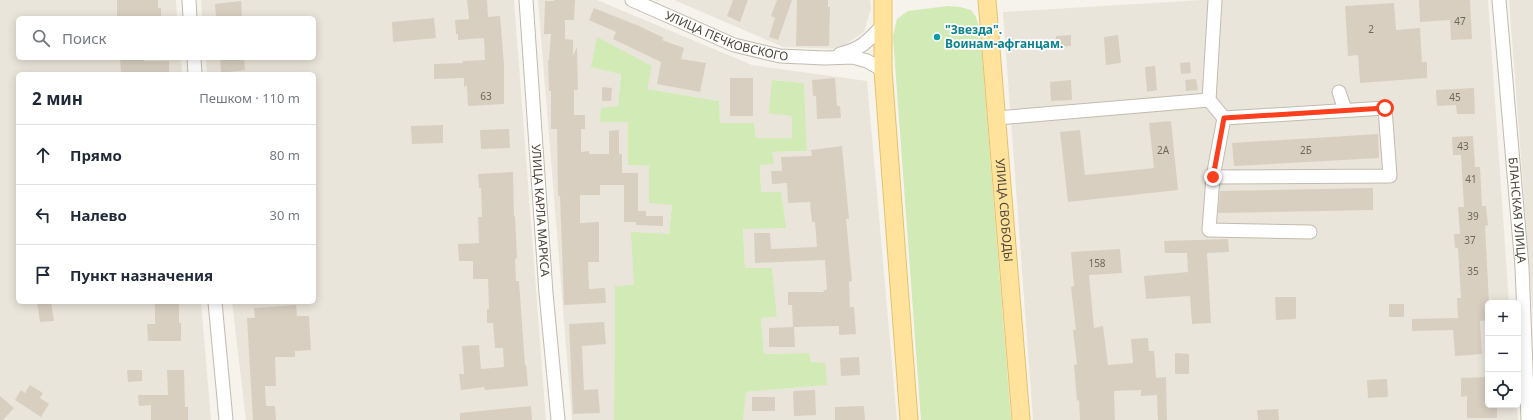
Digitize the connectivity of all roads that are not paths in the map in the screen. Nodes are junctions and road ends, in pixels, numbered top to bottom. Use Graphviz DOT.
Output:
graph roads {
  1 [pos="189,0"];
  2 [pos="526,0"];
  3 [pos="632,0"];
  4 [pos="883,0"];
  5 [pos="888,0"];
  6 [pos="987,0"];
  7 [pos="1215,0"];
  8 [pos="1499,0"];
  9 [pos="190,16"];
  10 [pos="884,24"];
  11 [pos="825,58"];
  12 [pos="194,60"];
  13 [pos="883,70"];
  14 [pos="195,72"];
  15 [pos="1339,92"];
  16 [pos="1209,100"];
  17 [pos="1345,110"];
  18 [pos="997,118"];
  19 [pos="1224,118"];
  20 [pos="1213,177"];
  21 [pos="1310,232"];
  22 [pos="215,304"];
  23 [pos="226,420"];
  24 [pos="558,420"];
  25 [pos="908,420"];
  26 [pos="1021,420"];
  27 [pos="1528,420"];
  1 -- 9 [label="street"];
  2 -- 24 [label="street, УЛИЦА КАРЛА МАРКСА"];
  3 -- 11 [label="street, УЛИЦА ПЕЧКОВСКОГО"];
  4 -- 5 [label="street"];
  4 -- 10 [label="main road"];
  6 -- 18 [label="main road, УЛИЦА СВОБОДЫ"];
  7 -- 16 [label="street"];
  8 -- 27 [label="street, БЛАНСКАЯ УЛИЦА"];
  10 -- 11 [label="street"];
  10 -- 13 [label="main road"];
  11 -- 13 [label="street"];
  12 -- 14 [label="street"];
  13 -- 25 [label="main road"];
  15 -- 17 [label="street"];
  16 -- 18 [label="street"];
  16 -- 19 [label="street"];
  17 -- 19 [label="street"];
  17 -- 20 [label="street"];
  18 -- 26 [label="main road, УЛИЦА СВОБОДЫ"];
  19 -- 20 [label="street"];
  20 -- 21 [label="street"];
  22 -- 23 [label="street"];
}
